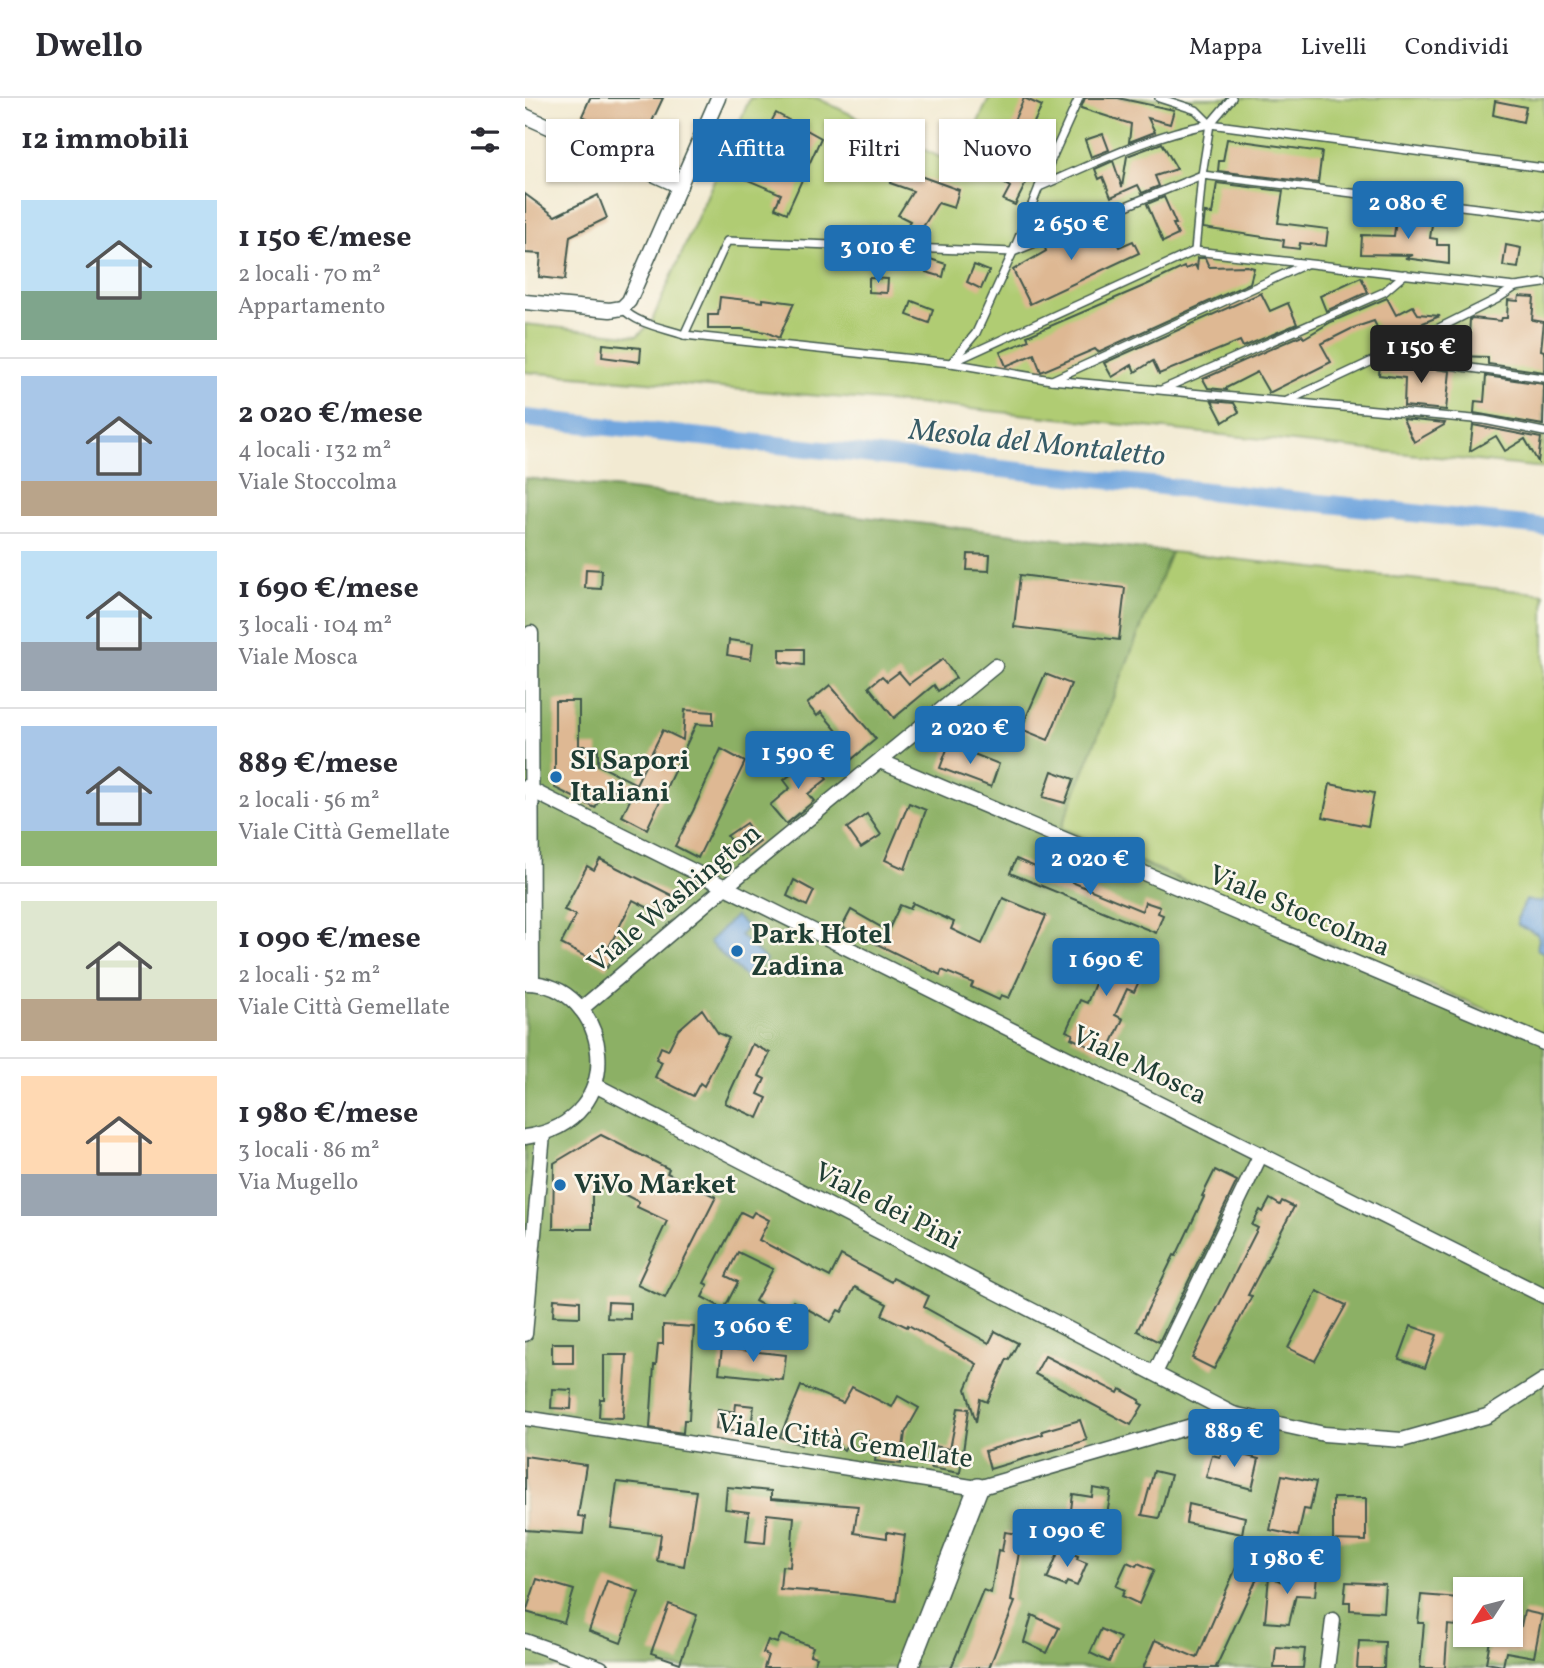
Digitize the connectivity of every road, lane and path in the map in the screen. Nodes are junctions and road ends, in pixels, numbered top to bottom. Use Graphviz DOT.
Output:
graph roads {
  1 [pos="718,98"];
  2 [pos="1079,98"];
  3 [pos="1159,98"];
  4 [pos="1232,98"];
  5 [pos="525,116"];
  6 [pos="1210,124"];
  7 [pos="1544,168"];
  8 [pos="1202,175"];
  9 [pos="680,186"];
  10 [pos="1039,187"];
  11 [pos="1544,216"];
  12 [pos="1195,251"];
  13 [pos="1013,252"];
  14 [pos="1306,263"];
  15 [pos="1405,274"];
  16 [pos="1544,283"];
  17 [pos="1515,287"];
  18 [pos="525,302"];
  19 [pos="622,309"];
  20 [pos="684,335"];
  21 [pos="1383,356"];
  22 [pos="951,363"];
  23 [pos="1544,378"];
  24 [pos="1051,380"];
  25 [pos="1160,391"];
  26 [pos="1284,403"];
  27 [pos="1544,432"];
  28 [pos="531,633"];
  29 [pos="995,666"];
  30 [pos="880,761"];
  31 [pos="529,789"];
  32 [pos="725,887"];
  33 [pos="528,983"];
  34 [pos="581,1009"];
  35 [pos="1544,1043"];
  36 [pos="595,1085"];
  37 [pos="543,1135"];
  38 [pos="525,1137"];
  39 [pos="1261,1154"];
  40 [pos="1544,1296"];
  41 [pos="525,1334"];
  42 [pos="1156,1373"];
  43 [pos="1544,1380"];
  44 [pos="1233,1414"];
  45 [pos="525,1418"];
  46 [pos="978,1488"];
  47 [pos="1333,1619"];
  48 [pos="525,1641"];
  49 [pos="601,1668"];
  50 [pos="908,1668"];
  51 [pos="1327,1668"];
  1 -- 9 [label="street"];
  2 -- 10 [label="lane"];
  3 -- 6 [label="lane"];
  4 -- 6 [label="lane"];
  5 -- 9 [label="street"];
  6 -- 7 [label="lane"];
  6 -- 8 [label="lane"];
  6 -- 10 [label="lane"];
  8 -- 11 [label="lane"];
  8 -- 12 [label="lane"];
  8 -- 13 [label="lane"];
  9 -- 19 [label="street"];
  10 -- 13 [label="lane"];
  12 -- 14 [label="lane"];
  12 -- 22 [label="lane"];
  13 -- 20 [label="lane"];
  13 -- 22 [label="lane"];
  14 -- 15 [label="lane"];
  14 -- 24 [label="lane"];
  15 -- 17 [label="lane"];
  15 -- 25 [label="lane"];
  16 -- 17 [label="lane"];
  17 -- 21 [label="lane"];
  18 -- 19 [label="street"];
  19 -- 20 [label="lane"];
  20 -- 22 [label="lane"];
  21 -- 23 [label="lane"];
  21 -- 26 [label="lane"];
  22 -- 24 [label="lane"];
  24 -- 25 [label="lane"];
  25 -- 26 [label="lane"];
  26 -- 27 [label="lane"];
  28 -- 31 [label="street"];
  29 -- 30 [label="street, Viale Washington"];
  30 -- 32 [label="street, Viale Washington"];
  30 -- 35 [label="street, Viale Stoccolma"];
  31 -- 32 [label="street, Viale Mosca"];
  31 -- 33 [label="street"];
  32 -- 34 [label="street, Viale Washington"];
  32 -- 39 [label="street, Viale Mosca"];
  33 -- 34 [label="street"];
  34 -- 36 [label="street"];
  36 -- 37 [label="street"];
  36 -- 42 [label="street, Viale dei Pini"];
  37 -- 38 [label="street"];
  37 -- 41 [label="street"];
  39 -- 40 [label="street, Viale Mosca"];
  39 -- 42 [label="street"];
  42 -- 44 [label="street, Viale dei Pini"];
  43 -- 44 [label="street, Viale dei Pini"];
  44 -- 46 [label="street, Viale Città Gemellate"];
  45 -- 46 [label="street, Viale Città Gemellate"];
  46 -- 50 [label="street"];
  47 -- 51 [label="street"];
  48 -- 49 [label="street"];
}
